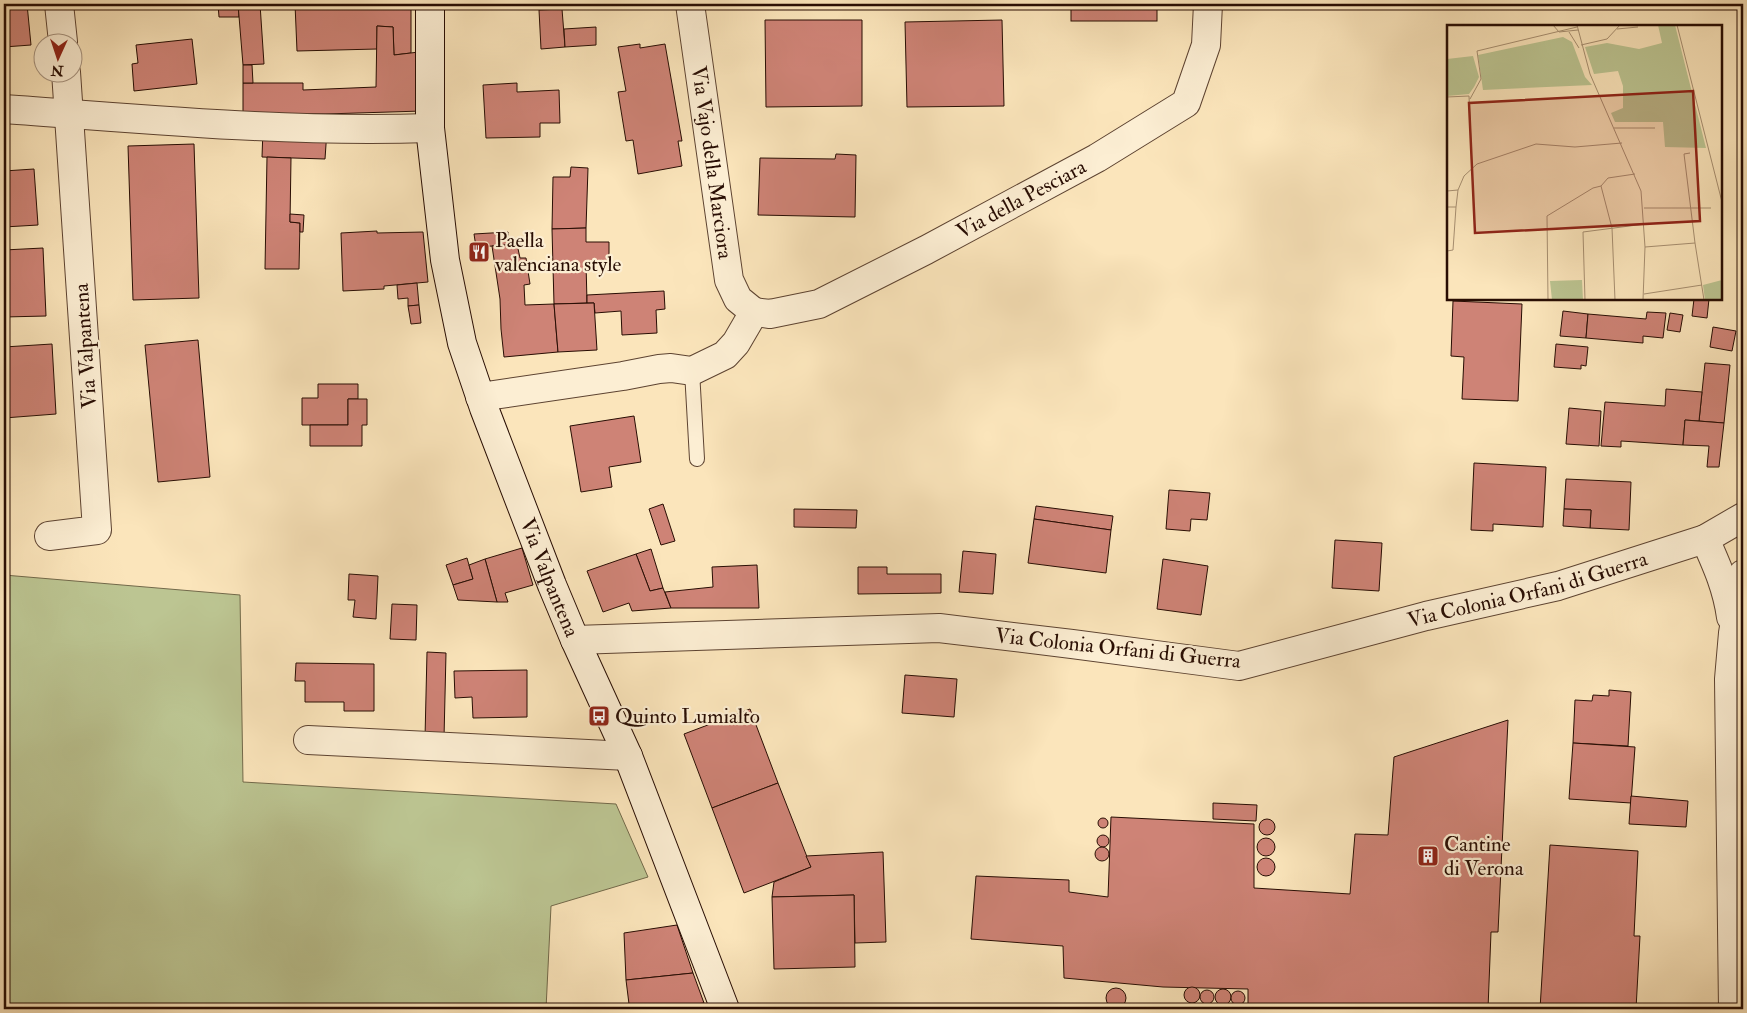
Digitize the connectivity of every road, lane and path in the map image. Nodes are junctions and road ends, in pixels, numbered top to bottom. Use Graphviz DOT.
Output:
graph roads {
  1 [pos="59,4"];
  2 [pos="434,4"];
  3 [pos="690,4"];
  4 [pos="1208,4"];
  5 [pos="62,32"];
  6 [pos="67,82"];
  7 [pos="4,108"];
  8 [pos="70,113"];
  9 [pos="430,128"];
  10 [pos="754,312"];
  11 [pos="692,371"];
  12 [pos="480,397"];
  13 [pos="697,459"];
  14 [pos="1743,517"];
  15 [pos="49,536"];
  16 [pos="1705,539"];
  17 [pos="1743,574"];
  18 [pos="1733,634"];
  19 [pos="575,640"];
  20 [pos="308,740"];
  21 [pos="628,756"];
  22 [pos="725,1009"];
  23 [pos="1733,1009"];
  1 -- 5 [label="street"];
  2 -- 9 [label="street, Via Valpantena"];
  3 -- 10 [label="street, Via Vajo della Marciora"];
  4 -- 10 [label="street, Via della Pesciara"];
  6 -- 8 [label="street, Via Valpantena"];
  7 -- 8 [label="street"];
  8 -- 9 [label="street"];
  8 -- 15 [label="street, Via Valpantena"];
  9 -- 12 [label="street, Via Valpantena"];
  10 -- 11 [label="street"];
  11 -- 12 [label="street"];
  11 -- 13 [label="lane"];
  12 -- 19 [label="street, Via Valpantena"];
  14 -- 16 [label="street, Via Colonia Orfani di Guerra"];
  16 -- 18 [label="street"];
  16 -- 19 [label="street, Via Colonia Orfani di Guerra"];
  17 -- 18 [label="street"];
  18 -- 23 [label="street"];
  19 -- 21 [label="street, Via Valpantena"];
  20 -- 21 [label="street"];
  21 -- 22 [label="street, Via Valpantena"];
}
